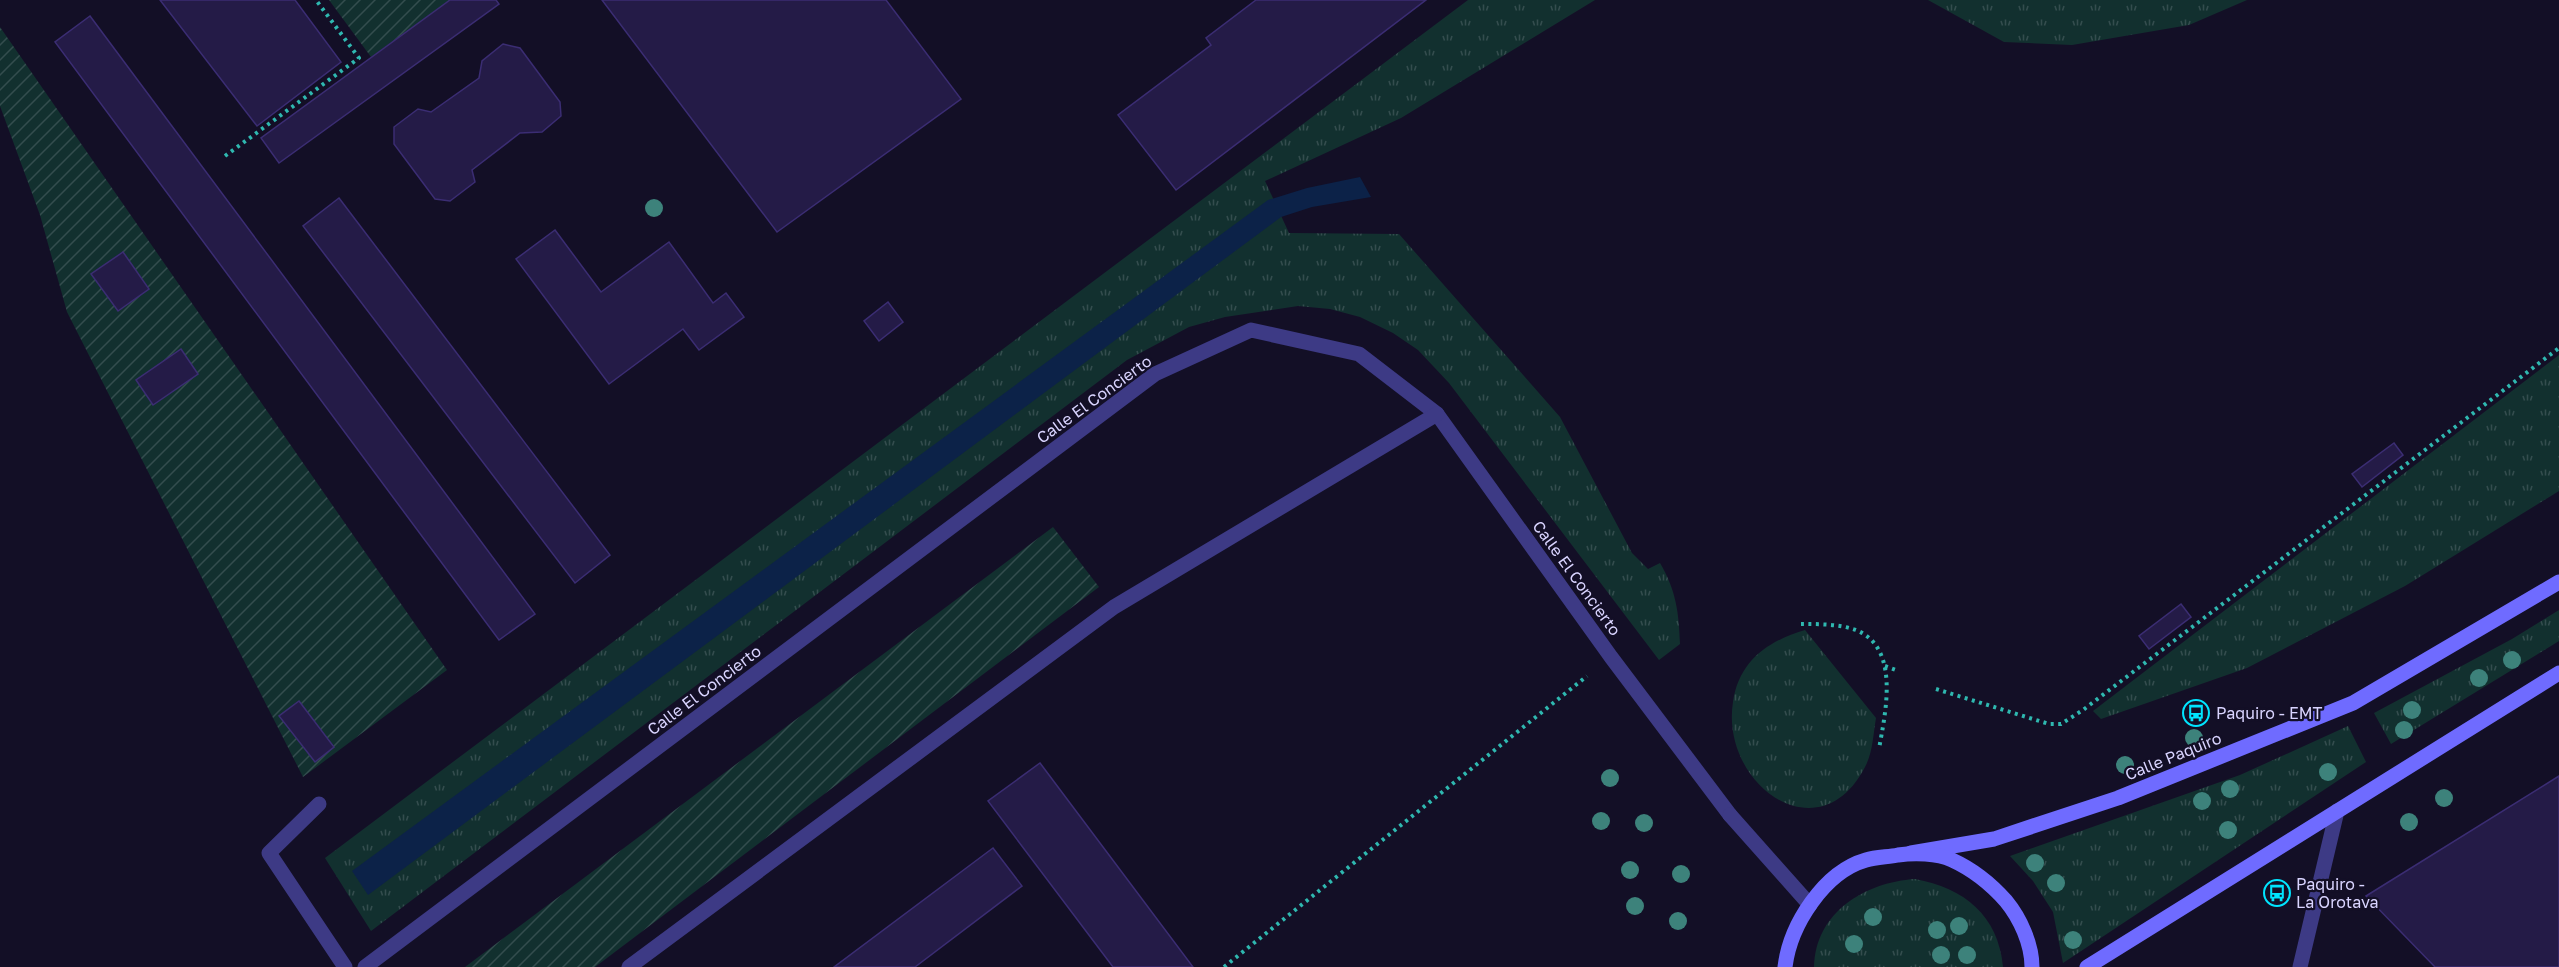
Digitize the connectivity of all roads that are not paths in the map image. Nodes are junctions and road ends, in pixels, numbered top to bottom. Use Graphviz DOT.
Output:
graph roads {
  1 [pos="1437,414"];
  2 [pos="2559,582"];
  3 [pos="2559,673"];
  4 [pos="319,804"];
  5 [pos="2337,811"];
  6 [pos="1911,853"];
  7 [pos="1810,905"];
  8 [pos="345,967"];
  9 [pos="365,967"];
  10 [pos="628,967"];
  11 [pos="1785,967"];
  12 [pos="2032,967"];
  13 [pos="2087,967"];
  14 [pos="2300,967"];
  1 -- 7 [label="street, Calle El Concierto"];
  1 -- 9 [label="street, Calle El Concierto"];
  1 -- 10 [label="street"];
  2 -- 6 [label="main road, Calle Paquiro"];
  3 -- 5 [label="main road"];
  4 -- 8 [label="street"];
  5 -- 13 [label="main road"];
  5 -- 14 [label="street"];
  6 -- 7 [label="main road, Calle Paquiro"];
  6 -- 12 [label="main road"];
  7 -- 11 [label="main road, Calle Paquiro"];
}
